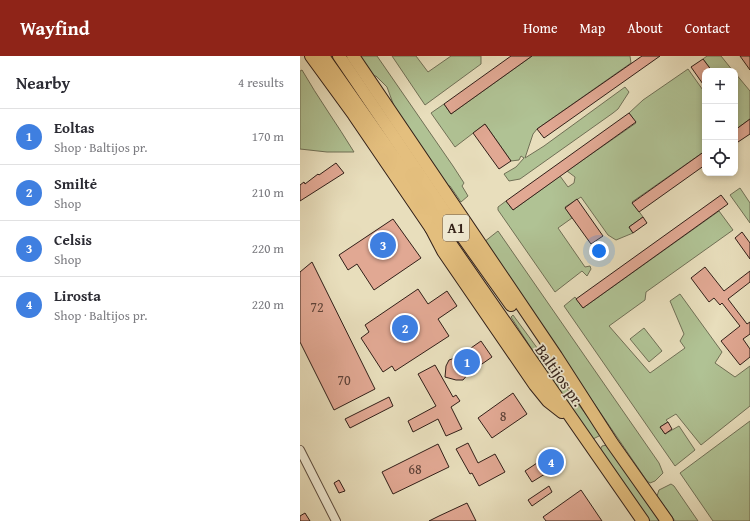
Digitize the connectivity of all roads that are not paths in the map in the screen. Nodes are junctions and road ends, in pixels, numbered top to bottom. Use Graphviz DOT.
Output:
graph roads {
  1 [pos="311,56"];
  2 [pos="323,56"];
  3 [pos="339,56"];
  4 [pos="353,56"];
  5 [pos="343,73"];
  6 [pos="431,228"];
  7 [pos="452,246"];
  8 [pos="571,381"];
  9 [pos="573,422"];
  10 [pos="612,443"];
  11 [pos="300,450"];
  12 [pos="594,451"];
  13 [pos="336,521"];
  14 [pos="643,521"];
  15 [pos="667,521"];
  1 -- 6 [label="highway"];
  2 -- 5 [label="highway, A1"];
  3 -- 5 [label="highway, A1"];
  4 -- 8 [label="highway"];
  5 -- 7 [label="highway, A1"];
  5 -- 8 [label="highway, A1"];
  6 -- 7 [label="highway"];
  6 -- 9 [label="highway"];
  7 -- 9 [label="highway, Baltijos pr. / A1"];
  8 -- 10 [label="highway, Baltijos pr. / A1"];
  9 -- 12 [label="highway, Baltijos pr. / A1"];
  10 -- 12 [label="highway"];
  10 -- 15 [label="highway, Baltijos pr. / A1"];
  11 -- 13 [label="street"];
  12 -- 14 [label="highway, Baltijos pr. / A1"];
}
